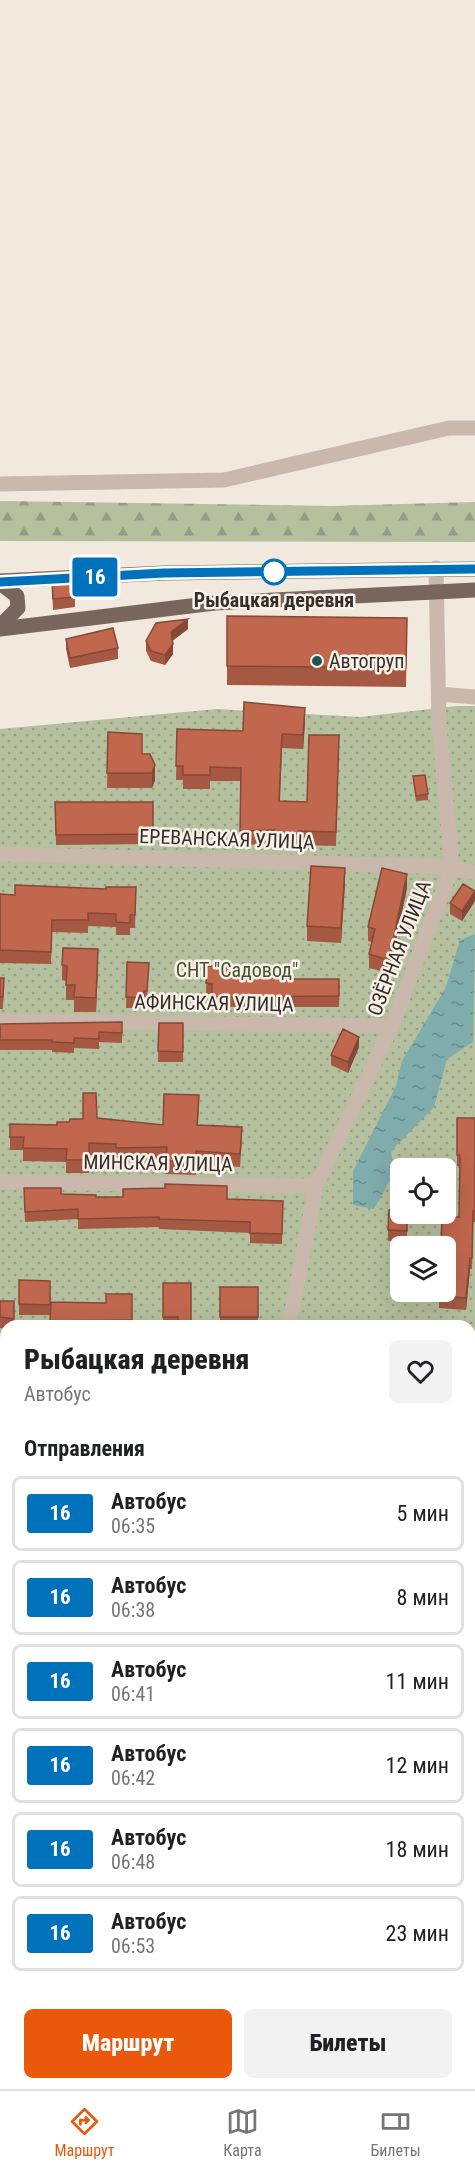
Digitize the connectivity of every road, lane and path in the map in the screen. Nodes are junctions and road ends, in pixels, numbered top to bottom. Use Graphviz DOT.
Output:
graph roads {
  1 [pos="475,428"];
  2 [pos="0,484"];
  3 [pos="436,568"];
  4 [pos="475,568"];
  5 [pos="0,582"];
  6 [pos="475,590"];
  7 [pos="438,591"];
  8 [pos="0,627"];
  9 [pos="439,694"];
  10 [pos="475,697"];
  11 [pos="0,854"];
  12 [pos="452,867"];
  13 [pos="475,873"];
  14 [pos="0,1022"];
  15 [pos="392,1026"];
  16 [pos="0,1182"];
  17 [pos="316,1186"];
  18 [pos="290,1320"];
  1 -- 2 [label="street"];
  3 -- 4 [label="main road"];
  3 -- 5 [label="main road"];
  3 -- 7 [label="street, ОЗЁРНАЯ УЛИЦА"];
  5 -- 8 [label="main road"];
  6 -- 7 [label="main road"];
  7 -- 8 [label="main road"];
  7 -- 9 [label="street, ОЗЁРНАЯ УЛИЦА"];
  9 -- 10 [label="street"];
  9 -- 12 [label="street, ОЗЁРНАЯ УЛИЦА"];
  11 -- 12 [label="street, ЕРЕВАНСКАЯ УЛИЦА"];
  12 -- 13 [label="street, ЕРЕВАНСКАЯ УЛИЦА"];
  12 -- 15 [label="street, ОЗЁРНАЯ УЛИЦА"];
  14 -- 15 [label="street, АФИНСКАЯ УЛИЦА"];
  15 -- 17 [label="street, ОЗЁРНАЯ УЛИЦА"];
  16 -- 17 [label="street, МИНСКАЯ УЛИЦА"];
  17 -- 18 [label="street, ОЗЁРНАЯ УЛИЦА"];
}
